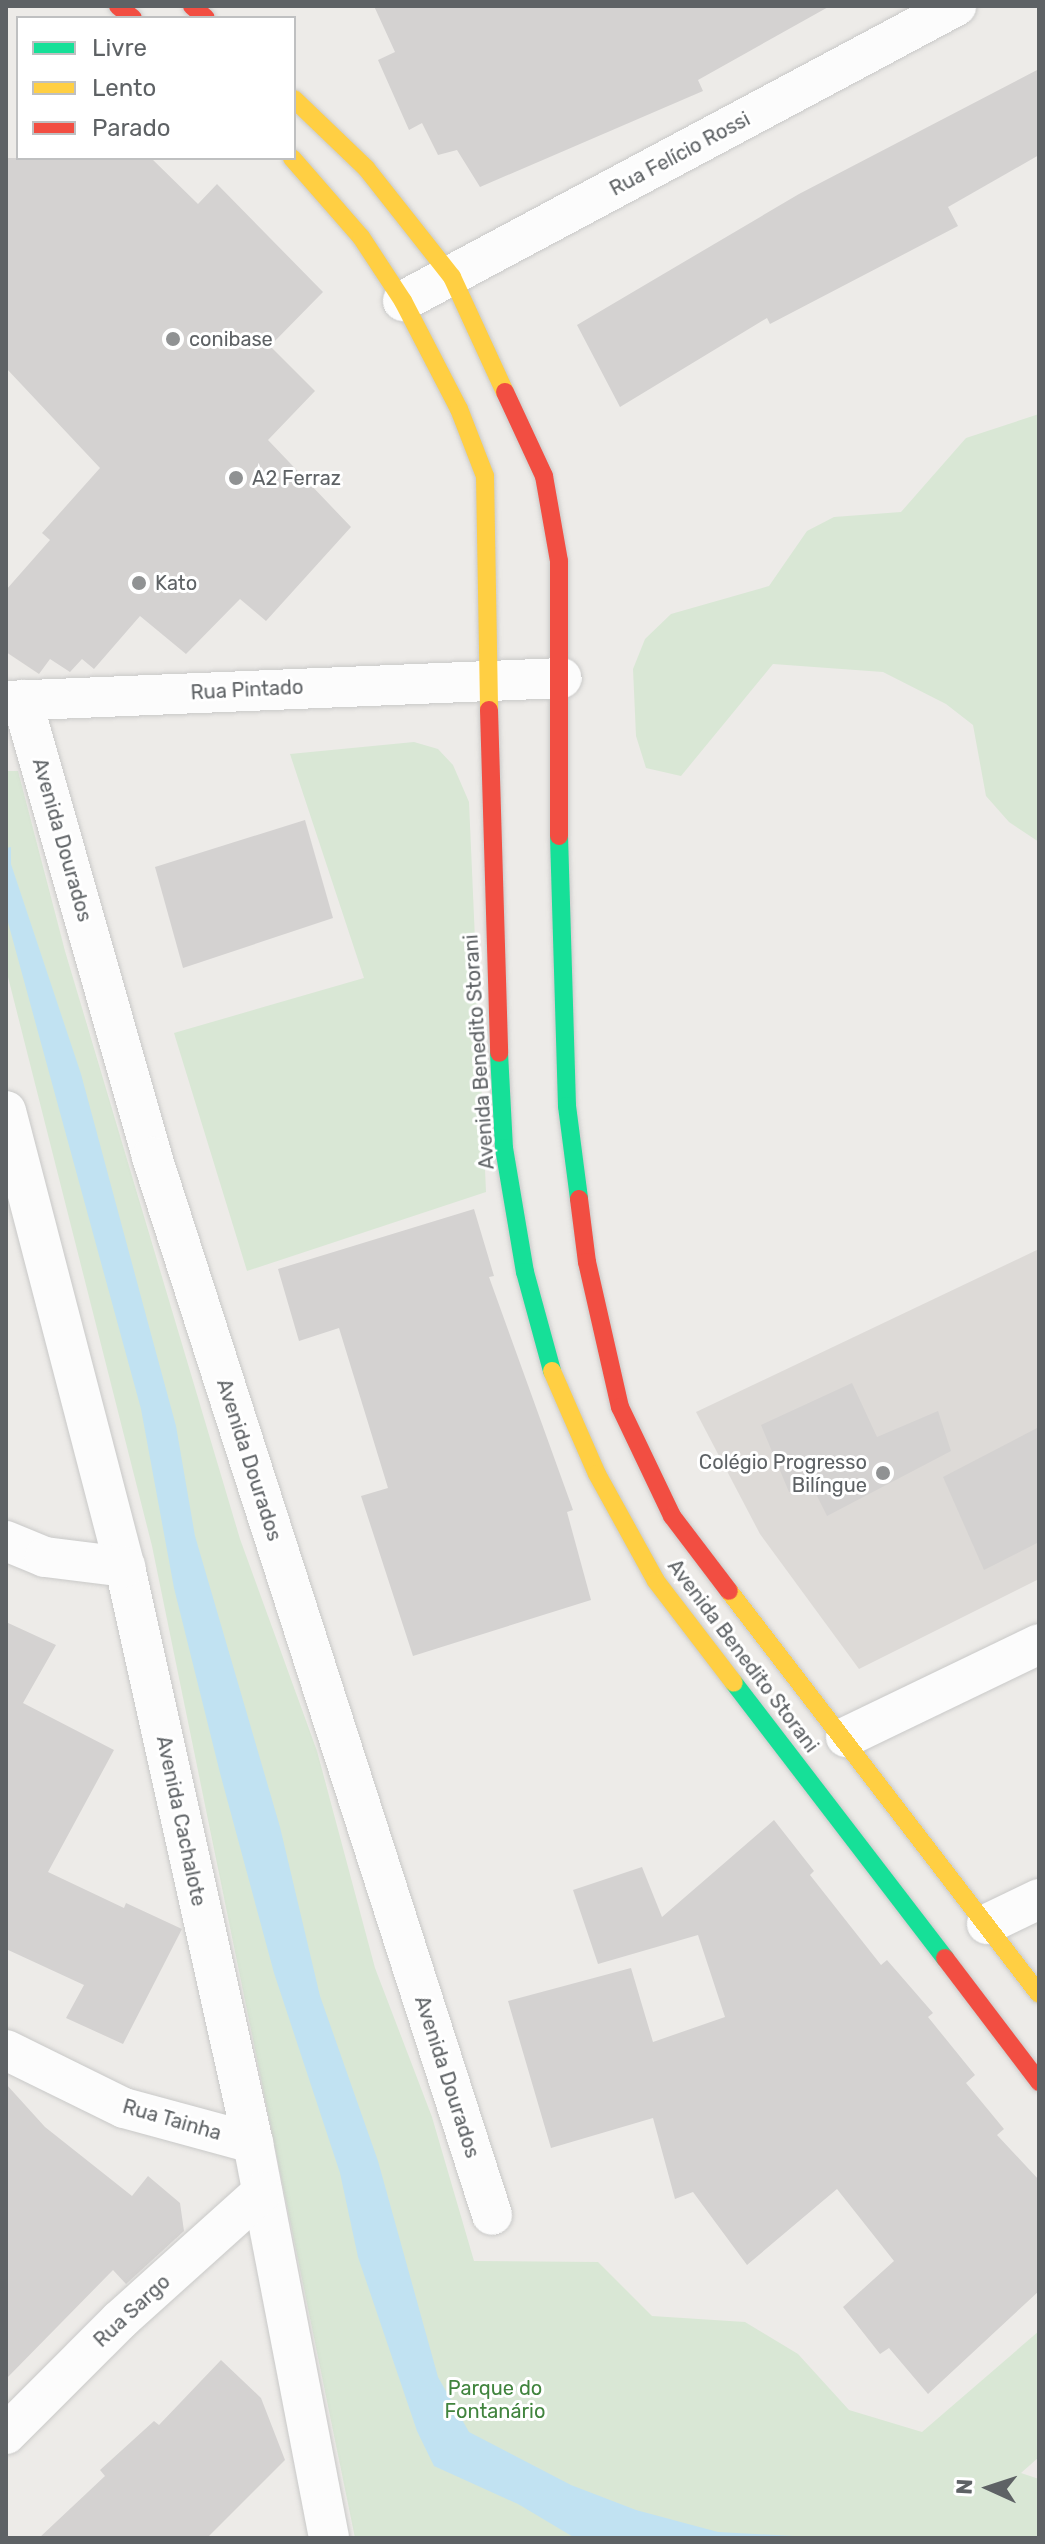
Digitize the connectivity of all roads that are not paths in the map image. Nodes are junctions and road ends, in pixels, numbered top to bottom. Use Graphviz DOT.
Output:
graph roads {
  1 [pos="956,6"];
  2 [pos="296,101"];
  3 [pos="294,160"];
  4 [pos="452,277"];
  5 [pos="403,301"];
  6 [pos="562,678"];
  7 [pos="487,679"];
  8 [pos="14,700"];
  9 [pos="6,1111"];
  10 [pos="6,1541"];
  11 [pos="125,1567"];
  12 [pos="1039,1644"];
  13 [pos="846,1737"];
  14 [pos="1039,1899"];
  15 [pos="987,1924"];
  16 [pos="1039,1994"];
  17 [pos="6,2050"];
  18 [pos="1039,2082"];
  19 [pos="253,2143"];
  20 [pos="262,2192"];
  21 [pos="492,2215"];
  22 [pos="6,2434"];
  23 [pos="329,2538"];
  1 -- 4 [label="street, Rua Felício Rossi"];
  2 -- 4 [label="main road, Avenida Benedito Storani"];
  3 -- 5 [label="main road, Avenida Benedito Storani"];
  4 -- 5 [label="street, Rua Felício Rossi"];
  4 -- 6 [label="main road, Avenida Benedito Storani"];
  5 -- 7 [label="main road, Avenida Benedito Storani"];
  6 -- 7 [label="street, Rua Pintado"];
  6 -- 13 [label="main road, Avenida Benedito Storani"];
  7 -- 8 [label="street, Rua Pintado"];
  7 -- 18 [label="main road, Avenida Benedito Storani"];
  8 -- 21 [label="street, Avenida Dourados"];
  9 -- 11 [label="street, Avenida Cachalote"];
  10 -- 11 [label="street"];
  11 -- 19 [label="street, Avenida Cachalote"];
  12 -- 13 [label="street"];
  13 -- 15 [label="main road, Avenida Benedito Storani"];
  14 -- 15 [label="street"];
  15 -- 16 [label="main road, Avenida Benedito Storani"];
  17 -- 19 [label="street, Rua Tainha"];
  19 -- 20 [label="street, Avenida Cachalote"];
  20 -- 22 [label="street, Rua Sargo"];
  20 -- 23 [label="street, Avenida Cachalote"];
}
